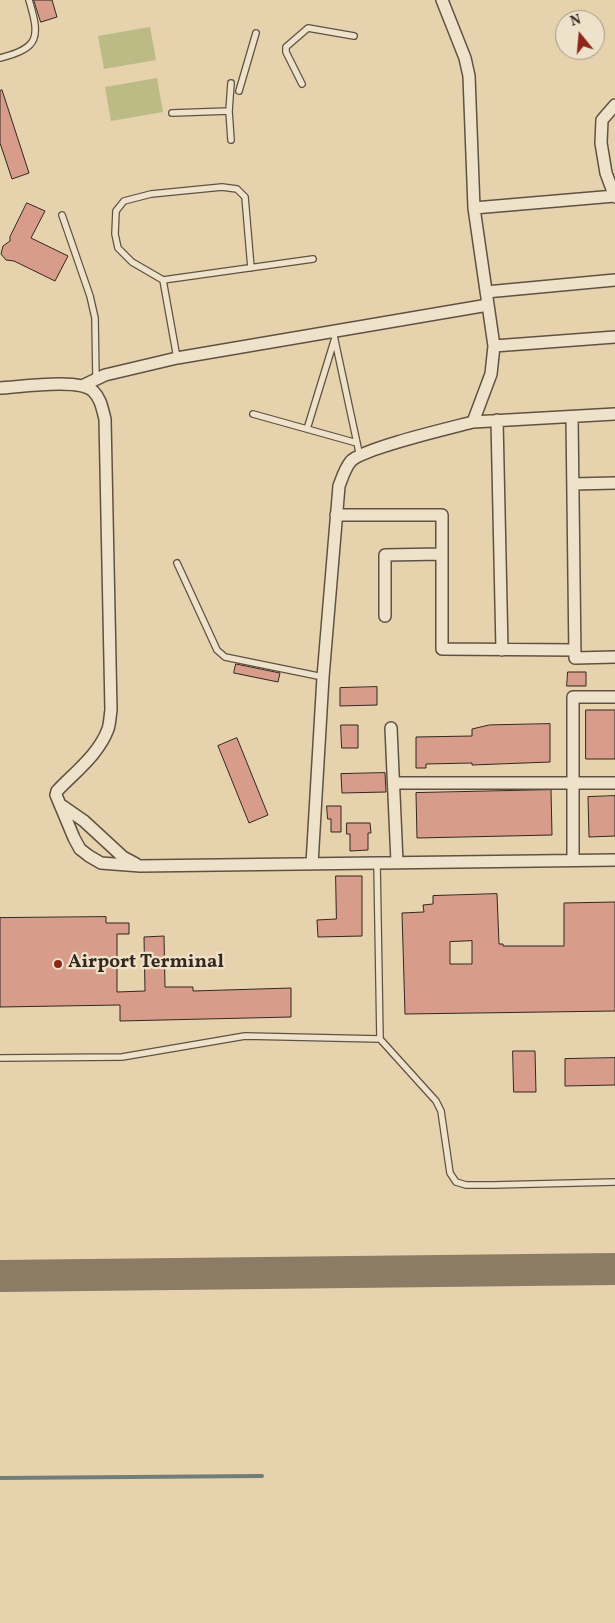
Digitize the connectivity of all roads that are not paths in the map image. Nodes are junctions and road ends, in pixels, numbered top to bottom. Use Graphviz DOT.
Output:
graph roads {
  1 [pos="29,0"];
  2 [pos="442,0"];
  3 [pos="256,33"];
  4 [pos="354,36"];
  5 [pos="0,58"];
  6 [pos="231,84"];
  7 [pos="302,84"];
  8 [pos="239,91"];
  9 [pos="615,105"];
  10 [pos="229,111"];
  11 [pos="172,113"];
  12 [pos="231,140"];
  13 [pos="615,197"];
  14 [pos="474,208"];
  15 [pos="62,215"];
  16 [pos="313,259"];
  17 [pos="251,268"];
  18 [pos="163,280"];
  19 [pos="615,280"];
  20 [pos="486,292"];
  21 [pos="488,305"];
  22 [pos="334,335"];
  23 [pos="615,337"];
  24 [pos="494,346"];
  25 [pos="177,358"];
  26 [pos="96,379"];
  27 [pos="84,385"];
  28 [pos="0,388"];
  29 [pos="253,414"];
  30 [pos="615,414"];
  31 [pos="572,416"];
  32 [pos="497,420"];
  33 [pos="473,422"];
  34 [pos="307,429"];
  35 [pos="357,443"];
  36 [pos="360,457"];
  37 [pos="615,483"];
  38 [pos="573,484"];
  39 [pos="336,515"];
  40 [pos="442,554"];
  41 [pos="177,563"];
  42 [pos="386,616"];
  43 [pos="502,650"];
  44 [pos="575,650"];
  45 [pos="615,657"];
  46 [pos="323,677"];
  47 [pos="615,697"];
  48 [pos="391,728"];
  49 [pos="394,783"];
  50 [pos="573,783"];
  51 [pos="615,783"];
  52 [pos="59,804"];
  53 [pos="573,860"];
  54 [pos="615,860"];
  55 [pos="397,862"];
  56 [pos="312,864"];
  57 [pos="377,864"];
  58 [pos="140,866"];
  59 [pos="380,1039"];
  60 [pos="0,1058"];
  61 [pos="615,1182"];
  1 -- 5 [label="lane"];
  2 -- 14 [label="street"];
  3 -- 8 [label="lane"];
  4 -- 7 [label="lane"];
  6 -- 10 [label="lane"];
  9 -- 13 [label="street"];
  10 -- 11 [label="lane"];
  10 -- 12 [label="lane"];
  13 -- 14 [label="street"];
  14 -- 20 [label="street"];
  15 -- 26 [label="lane"];
  16 -- 17 [label="lane"];
  17 -- 18 [label="lane"];
  17 -- 18 [label="lane"];
  18 -- 25 [label="lane"];
  19 -- 20 [label="street"];
  20 -- 21 [label="street"];
  21 -- 22 [label="street"];
  21 -- 24 [label="street"];
  22 -- 25 [label="street"];
  22 -- 34 [label="lane"];
  22 -- 35 [label="lane"];
  23 -- 24 [label="street"];
  24 -- 33 [label="street"];
  25 -- 26 [label="street"];
  26 -- 27 [label="street"];
  27 -- 28 [label="street"];
  27 -- 52 [label="street"];
  29 -- 34 [label="lane"];
  30 -- 31 [label="street"];
  31 -- 32 [label="street"];
  31 -- 38 [label="street"];
  32 -- 33 [label="street"];
  32 -- 43 [label="street"];
  33 -- 36 [label="street"];
  34 -- 35 [label="lane"];
  35 -- 36 [label="lane"];
  36 -- 39 [label="street"];
  37 -- 38 [label="street"];
  38 -- 44 [label="street"];
  39 -- 40 [label="street"];
  39 -- 46 [label="street"];
  40 -- 42 [label="street"];
  40 -- 43 [label="street"];
  41 -- 46 [label="lane"];
  43 -- 44 [label="street"];
  44 -- 45 [label="street"];
  46 -- 56 [label="street"];
  47 -- 50 [label="street"];
  48 -- 49 [label="street"];
  49 -- 50 [label="street"];
  49 -- 55 [label="street"];
  50 -- 51 [label="street"];
  50 -- 53 [label="street"];
  52 -- 58 [label="street"];
  52 -- 58 [label="street"];
  53 -- 54 [label="street"];
  53 -- 55 [label="street"];
  55 -- 57 [label="street"];
  56 -- 57 [label="street"];
  56 -- 58 [label="street"];
  57 -- 59 [label="lane"];
  59 -- 60 [label="lane"];
  59 -- 61 [label="lane"];
}
